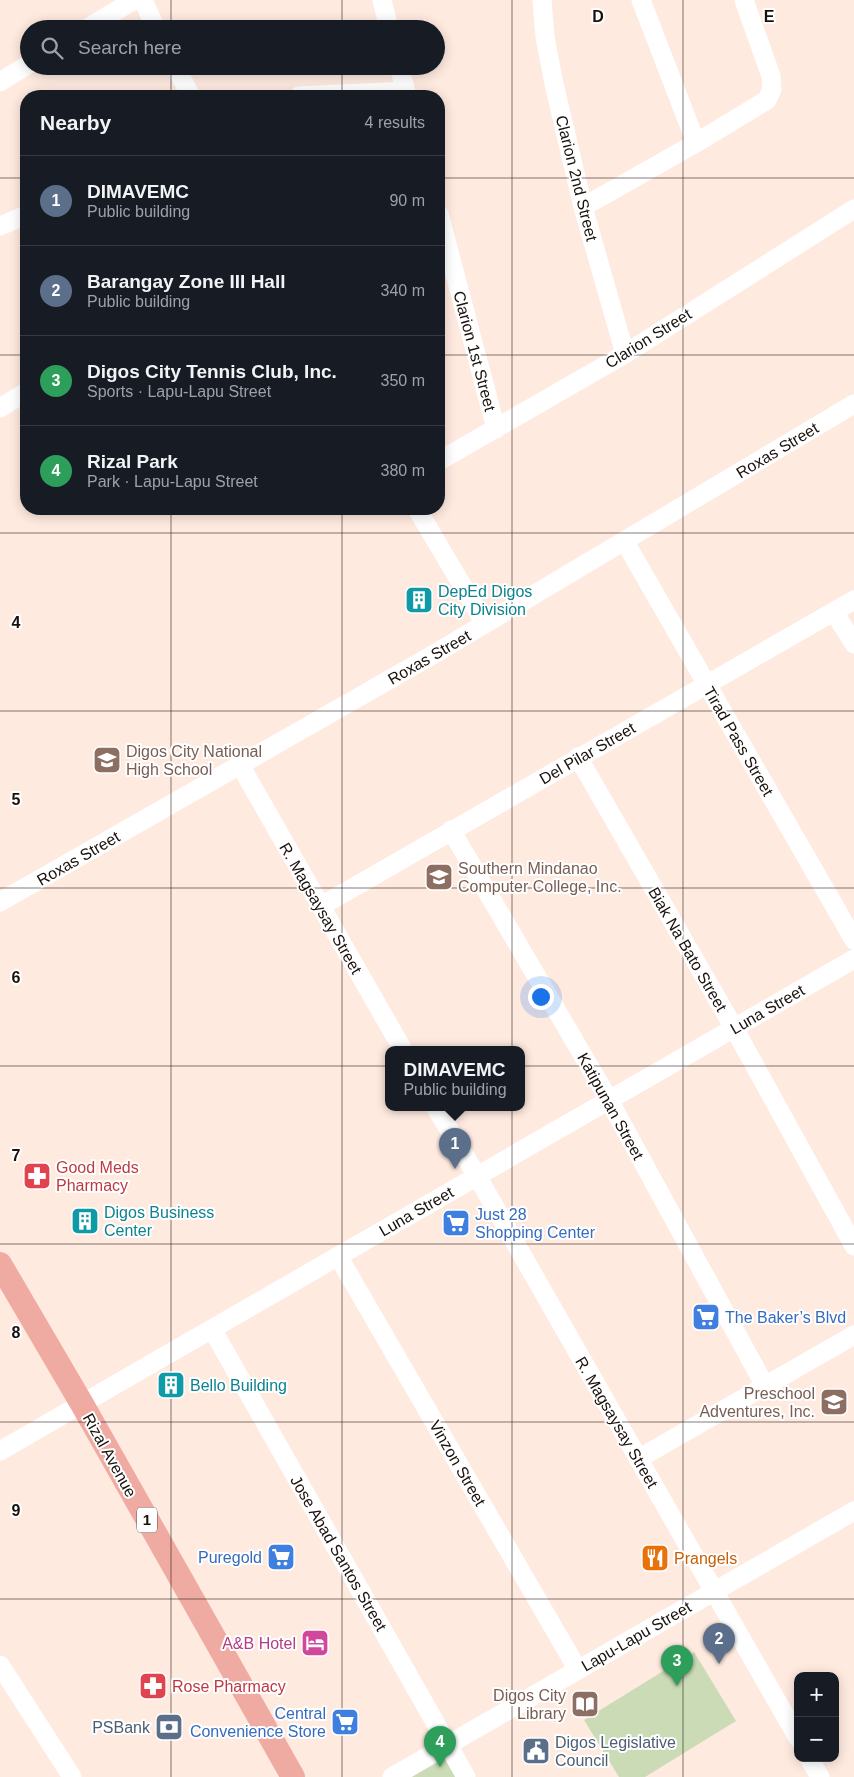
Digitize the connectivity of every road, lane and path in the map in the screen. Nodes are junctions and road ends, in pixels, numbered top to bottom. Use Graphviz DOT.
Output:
graph roads {
  1 [pos="134,0"];
  2 [pos="143,0"];
  3 [pos="382,0"];
  4 [pos="542,0"];
  5 [pos="641,0"];
  6 [pos="744,0"];
  7 [pos="101,20"];
  8 [pos="152,20"];
  9 [pos="387,20"];
  10 [pos="20,70"];
  11 [pos="180,75"];
  12 [pos="401,75"];
  13 [pos="0,82"];
  14 [pos="188,90"];
  15 [pos="405,90"];
  16 [pos="696,144"];
  17 [pos="583,207"];
  18 [pos="854,209"];
  19 [pos="20,218"];
  20 [pos="0,226"];
  21 [pos="445,237"];
  22 [pos="625,354"];
  23 [pos="20,396"];
  24 [pos="854,404"];
  25 [pos="0,408"];
  26 [pos="496,429"];
  27 [pos="445,458"];
  28 [pos="421,515"];
  29 [pos="624,542"];
  30 [pos="854,600"];
  31 [pos="834,612"];
  32 [pos="485,624"];
  33 [pos="854,644"];
  34 [pos="707,684"];
  35 [pos="578,758"];
  36 [pos="240,765"];
  37 [pos="451,830"];
  38 [pos="0,902"];
  39 [pos="321,906"];
  40 [pos="854,940"];
  41 [pos="854,959"];
  42 [pos="734,1028"];
  43 [pos="401,1046"];
  44 [pos="609,1100"];
  45 [pos="438,1111"];
  46 [pos="477,1176"];
  47 [pos="854,1246"];
  48 [pos="338,1256"];
  49 [pos="0,1264"];
  50 [pos="212,1329"];
  51 [pos="854,1335"];
  52 [pos="765,1386"];
  53 [pos="82,1404"];
  54 [pos="0,1451"];
  55 [pos="638,1459"];
  56 [pos="854,1511"];
  57 [pos="714,1592"];
  58 [pos="0,1665"];
  59 [pos="578,1670"];
  60 [pos="794,1731"];
  61 [pos="448,1745"];
  62 [pos="812,1762"];
  63 [pos="72,1777"];
  64 [pos="292,1777"];
  65 [pos="392,1777"];
  66 [pos="466,1777"];
  67 [pos="820,1777"];
  1 -- 7 [label="street"];
  2 -- 8 [label="street"];
  3 -- 9 [label="street"];
  4 -- 17 [label="street, Clarion 2nd Street"];
  5 -- 16 [label="street"];
  6 -- 16 [label="street"];
  10 -- 13 [label="street"];
  11 -- 14 [label="street"];
  12 -- 15 [label="street"];
  16 -- 17 [label="street"];
  17 -- 22 [label="street, Clarion 2nd Street"];
  18 -- 22 [label="street, Clarion Street"];
  19 -- 20 [label="street"];
  21 -- 26 [label="street, Clarion 1st Street"];
  22 -- 26 [label="street, Clarion Street"];
  23 -- 25 [label="street"];
  24 -- 29 [label="street, Roxas Street"];
  26 -- 27 [label="street, Clarion Street"];
  28 -- 32 [label="street"];
  29 -- 32 [label="street, Roxas Street"];
  29 -- 34 [label="street, Tirad Pass Street"];
  30 -- 31 [label="street, Del Pilar Street"];
  31 -- 33 [label="street"];
  31 -- 34 [label="street, Del Pilar Street"];
  32 -- 36 [label="street, Roxas Street"];
  34 -- 35 [label="street, Del Pilar Street"];
  34 -- 40 [label="street, Tirad Pass Street"];
  35 -- 37 [label="street, Del Pilar Street"];
  35 -- 42 [label="street, Biak Na Bato Street"];
  36 -- 38 [label="street, Roxas Street"];
  36 -- 39 [label="street, R. Magsaysay Street"];
  37 -- 39 [label="street, Del Pilar Street"];
  37 -- 44 [label="street, Katipunan Street"];
  39 -- 43 [label="street, R. Magsaysay Street"];
  41 -- 42 [label="street, Luna Street"];
  42 -- 44 [label="street, Luna Street"];
  42 -- 47 [label="street, Biak Na Bato Street"];
  44 -- 46 [label="street, Luna Street"];
  44 -- 52 [label="street, Katipunan Street"];
  45 -- 46 [label="street, R. Magsaysay Street"];
  46 -- 48 [label="street, Luna Street"];
  46 -- 55 [label="street, R. Magsaysay Street"];
  48 -- 50 [label="street, Luna Street"];
  48 -- 59 [label="street, Vinzon Street"];
  49 -- 53 [label="main road, Rizal Avenue / 1"];
  50 -- 53 [label="street, Luna Street"];
  50 -- 61 [label="street, Jose Abad Santos Street"];
  51 -- 52 [label="street"];
  52 -- 55 [label="street"];
  53 -- 54 [label="street, Luna Street"];
  53 -- 64 [label="main road, Rizal Avenue / 1"];
  55 -- 57 [label="street, R. Magsaysay Street"];
  56 -- 57 [label="street, Lapu-Lapu Street"];
  57 -- 59 [label="street, Lapu-Lapu Street"];
  57 -- 60 [label="street, R. Magsaysay Street"];
  58 -- 63 [label="street"];
  59 -- 61 [label="street, Lapu-Lapu Street"];
  61 -- 65 [label="street, Lapu-Lapu Street"];
  61 -- 66 [label="street, Jose Abad Santos Street"];
  62 -- 67 [label="street"];
}
